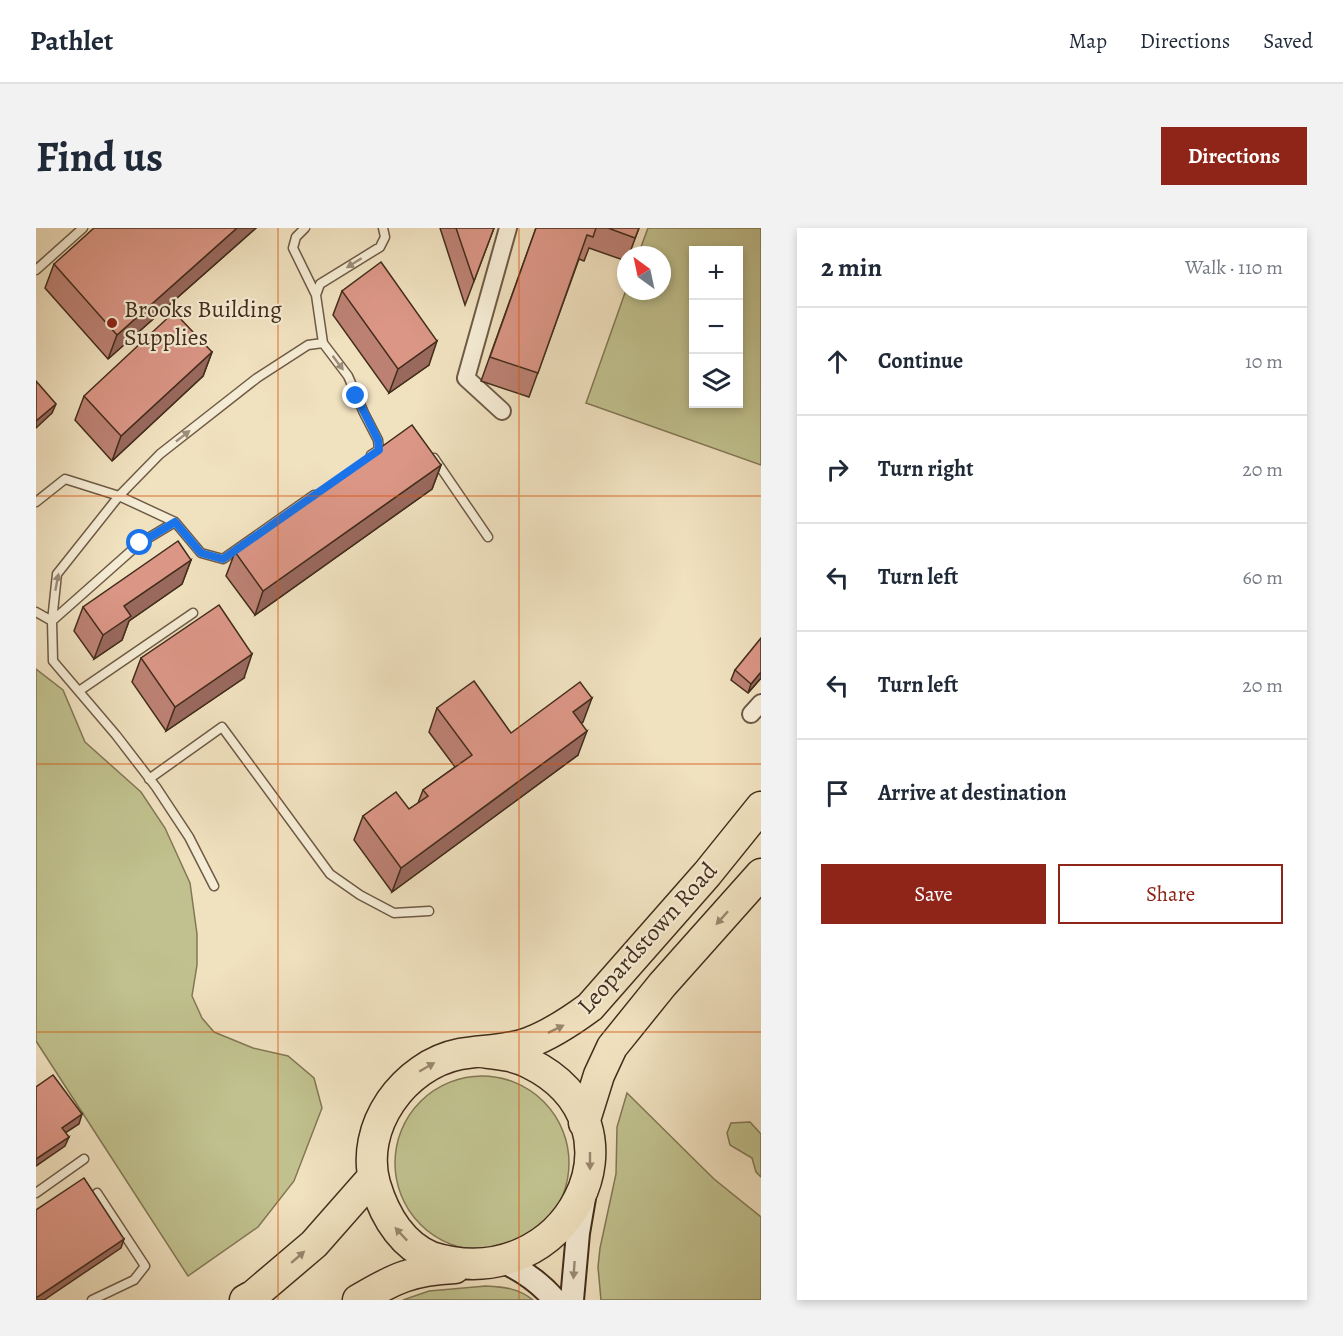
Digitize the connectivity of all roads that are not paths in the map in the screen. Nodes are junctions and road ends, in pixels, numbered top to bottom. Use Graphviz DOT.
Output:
graph roads {
  1 [pos="83,228"];
  2 [pos="305,228"];
  3 [pos="382,228"];
  4 [pos="508,228"];
  5 [pos="36,270"];
  6 [pos="316,295"];
  7 [pos="323,343"];
  8 [pos="502,411"];
  9 [pos="429,450"];
  10 [pos="360,463"];
  11 [pos="321,491"];
  12 [pos="119,496"];
  13 [pos="36,502"];
  14 [pos="175,522"];
  15 [pos="488,537"];
  16 [pos="36,612"];
  17 [pos="193,613"];
  18 [pos="52,621"];
  19 [pos="79,691"];
  20 [pos="149,779"];
  21 [pos="761,807"];
  22 [pos="761,816"];
  23 [pos="707,874"];
  24 [pos="761,874"];
  25 [pos="214,886"];
  26 [pos="429,911"];
  27 [pos="481,1052"];
  28 [pos="584,1123"];
  29 [pos="84,1159"];
  30 [pos="373,1177"];
  31 [pos="36,1193"];
  32 [pos="97,1193"];
  33 [pos="584,1198"];
  34 [pos="512,1266"];
  35 [pos="458,1268"];
  36 [pos="92,1300"];
  37 [pos="246,1300"];
  38 [pos="358,1300"];
  39 [pos="555,1300"];
  40 [pos="572,1300"];
  1 -- 5 [label="lane"];
  2 -- 6 [label="lane"];
  3 -- 6 [label="lane, one-way"];
  4 -- 8 [label="street"];
  6 -- 7 [label="lane"];
  7 -- 10 [label="lane, one-way"];
  12 -- 7 [label="lane, one-way"];
  9 -- 15 [label="lane"];
  11 -- 14 [label="lane"];
  12 -- 13 [label="lane"];
  12 -- 14 [label="lane"];
  18 -- 12 [label="lane, one-way"];
  14 -- 18 [label="lane"];
  16 -- 18 [label="lane"];
  17 -- 19 [label="lane"];
  18 -- 19 [label="lane"];
  19 -- 20 [label="lane"];
  20 -- 25 [label="lane"];
  20 -- 26 [label="lane"];
  21 -- 23 [label="highway, Leopardstown Road"];
  22 -- 23 [label="highway"];
  27 -- 23 [label="highway, Leopardstown Road, one-way"];
  24 -- 28 [label="highway, Leopardstown Road, one-way"];
  27 -- 28 [label="highway, Leopardstown Road"];
  30 -- 27 [label="highway, Leopardstown Road, one-way"];
  28 -- 33 [label="highway, Leopardstown Road, one-way"];
  29 -- 31 [label="lane"];
  35 -- 30 [label="highway, Leopardstown Road, one-way"];
  37 -- 30 [label="highway, one-way"];
  32 -- 36 [label="lane"];
  33 -- 34 [label="highway, Leopardstown Road"];
  33 -- 40 [label="main road, Leopardstown Road, one-way"];
  34 -- 35 [label="highway, Leopardstown Road"];
  34 -- 39 [label="main road"];
  35 -- 38 [label="highway"];
}
